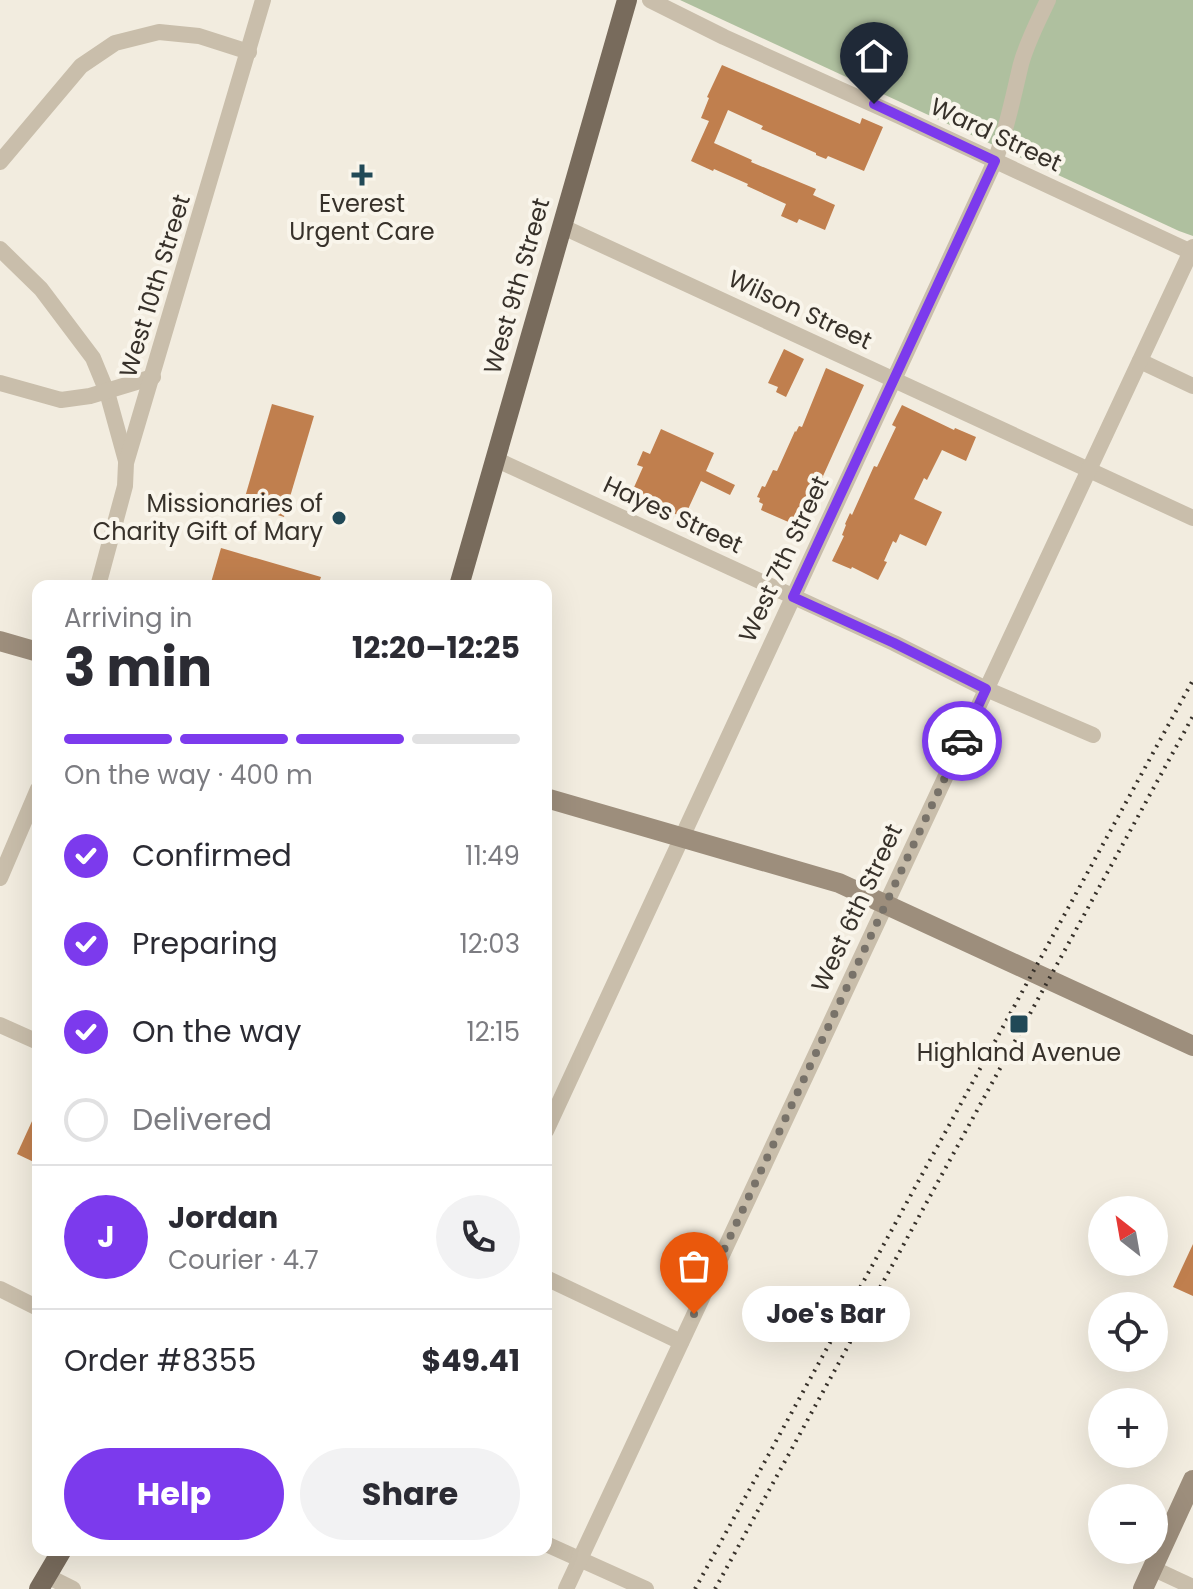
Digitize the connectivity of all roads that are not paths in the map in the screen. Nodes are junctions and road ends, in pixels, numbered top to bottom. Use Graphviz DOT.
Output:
graph roads {
  1 [pos="263,0"];
  2 [pos="627,0"];
  3 [pos="650,0"];
  4 [pos="1048,0"];
  5 [pos="249,52"];
  6 [pos="995,161"];
  7 [pos="0,162"];
  8 [pos="561,226"];
  9 [pos="0,249"];
  10 [pos="1192,250"];
  11 [pos="1140,361"];
  12 [pos="153,377"];
  13 [pos="894,379"];
  14 [pos="0,383"];
  15 [pos="1193,386"];
  16 [pos="107,392"];
  17 [pos="495,459"];
  18 [pos="126,463"];
  19 [pos="1089,469"];
  20 [pos="1193,518"];
  21 [pos="100,580"];
  22 [pos="461,580"];
  23 [pos="793,597"];
  24 [pos="0,641"];
  25 [pos="32,650"];
  26 [pos="986,689"];
  27 [pos="1093,735"];
  28 [pos="552,800"];
  29 [pos="32,803"];
  30 [pos="682,837"];
  31 [pos="0,878"];
  32 [pos="886,904"];
  33 [pos="0,1025"];
  34 [pos="32,1039"];
  35 [pos="1193,1046"];
  36 [pos="552,1118"];
  37 [pos="552,1281"];
  38 [pos="0,1289"];
  39 [pos="32,1305"];
  40 [pos="681,1342"];
  41 [pos="1193,1480"];
  42 [pos="552,1547"];
  43 [pos="58,1556"];
  44 [pos="580,1559"];
  45 [pos="1152,1568"];
  46 [pos="43,1582"];
  47 [pos="1193,1587"];
  48 [pos="73,1589"];
  49 [pos="566,1589"];
  50 [pos="646,1589"];
  51 [pos="1143,1589"];
  1 -- 5 [label="street, West 10th Street"];
  2 -- 8 [label="main road, West 9th Street"];
  3 -- 6 [label="street, Ward Street"];
  4 -- 6 [label="street, West 7th Street"];
  5 -- 7 [label="street"];
  5 -- 12 [label="street, West 10th Street"];
  6 -- 10 [label="street, Ward Street"];
  6 -- 13 [label="street, West 7th Street"];
  8 -- 13 [label="street, Wilson Street"];
  8 -- 17 [label="main road, West 9th Street"];
  9 -- 16 [label="street"];
  10 -- 11 [label="street, West 6th Street"];
  11 -- 15 [label="street"];
  11 -- 19 [label="street, West 6th Street"];
  12 -- 16 [label="street"];
  12 -- 18 [label="street, West 10th Street"];
  13 -- 19 [label="street, Wilson Street"];
  13 -- 23 [label="street, West 7th Street"];
  14 -- 16 [label="street"];
  16 -- 18 [label="street"];
  17 -- 22 [label="main road, West 9th Street"];
  17 -- 23 [label="street, Hayes Street"];
  18 -- 21 [label="street, West 10th Street"];
  19 -- 20 [label="street, Wilson Street"];
  19 -- 26 [label="street, West 6th Street"];
  23 -- 26 [label="street, Hayes Street"];
  23 -- 30 [label="street, West 7th Street"];
  24 -- 25 [label="main road"];
  26 -- 27 [label="street, Hayes Street"];
  26 -- 32 [label="street, West 6th Street"];
  28 -- 30 [label="main road"];
  29 -- 31 [label="street"];
  30 -- 32 [label="main road"];
  30 -- 36 [label="street, West 7th Street"];
  32 -- 35 [label="main road"];
  32 -- 40 [label="street, West 6th Street"];
  33 -- 34 [label="street"];
  37 -- 40 [label="street"];
  38 -- 39 [label="street"];
  40 -- 44 [label="street, West 6th Street"];
  41 -- 45 [label="main road"];
  42 -- 44 [label="street"];
  43 -- 46 [label="main road"];
  44 -- 49 [label="street, West 6th Street"];
  44 -- 50 [label="street"];
  45 -- 47 [label="street"];
  45 -- 51 [label="main road"];
  46 -- 48 [label="street"];
}
